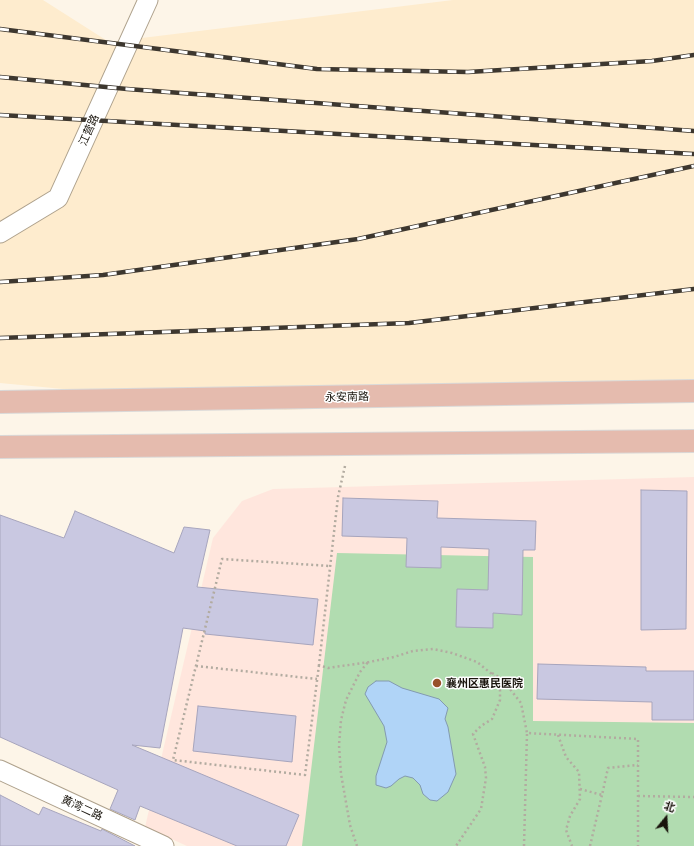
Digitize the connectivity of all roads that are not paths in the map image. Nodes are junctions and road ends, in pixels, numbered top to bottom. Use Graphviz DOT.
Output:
graph roads {
  1 [pos="148,0"];
  2 [pos="0,233"];
  3 [pos="694,391"];
  4 [pos="0,402"];
  5 [pos="694,441"];
  6 [pos="0,447"];
  7 [pos="0,770"];
  8 [pos="164,846"];
  1 -- 2 [label="street, 江营路"];
  3 -- 4 [label="main road, 永安南路"];
  5 -- 6 [label="main road"];
  7 -- 8 [label="street, 黄湾二路"];
}
